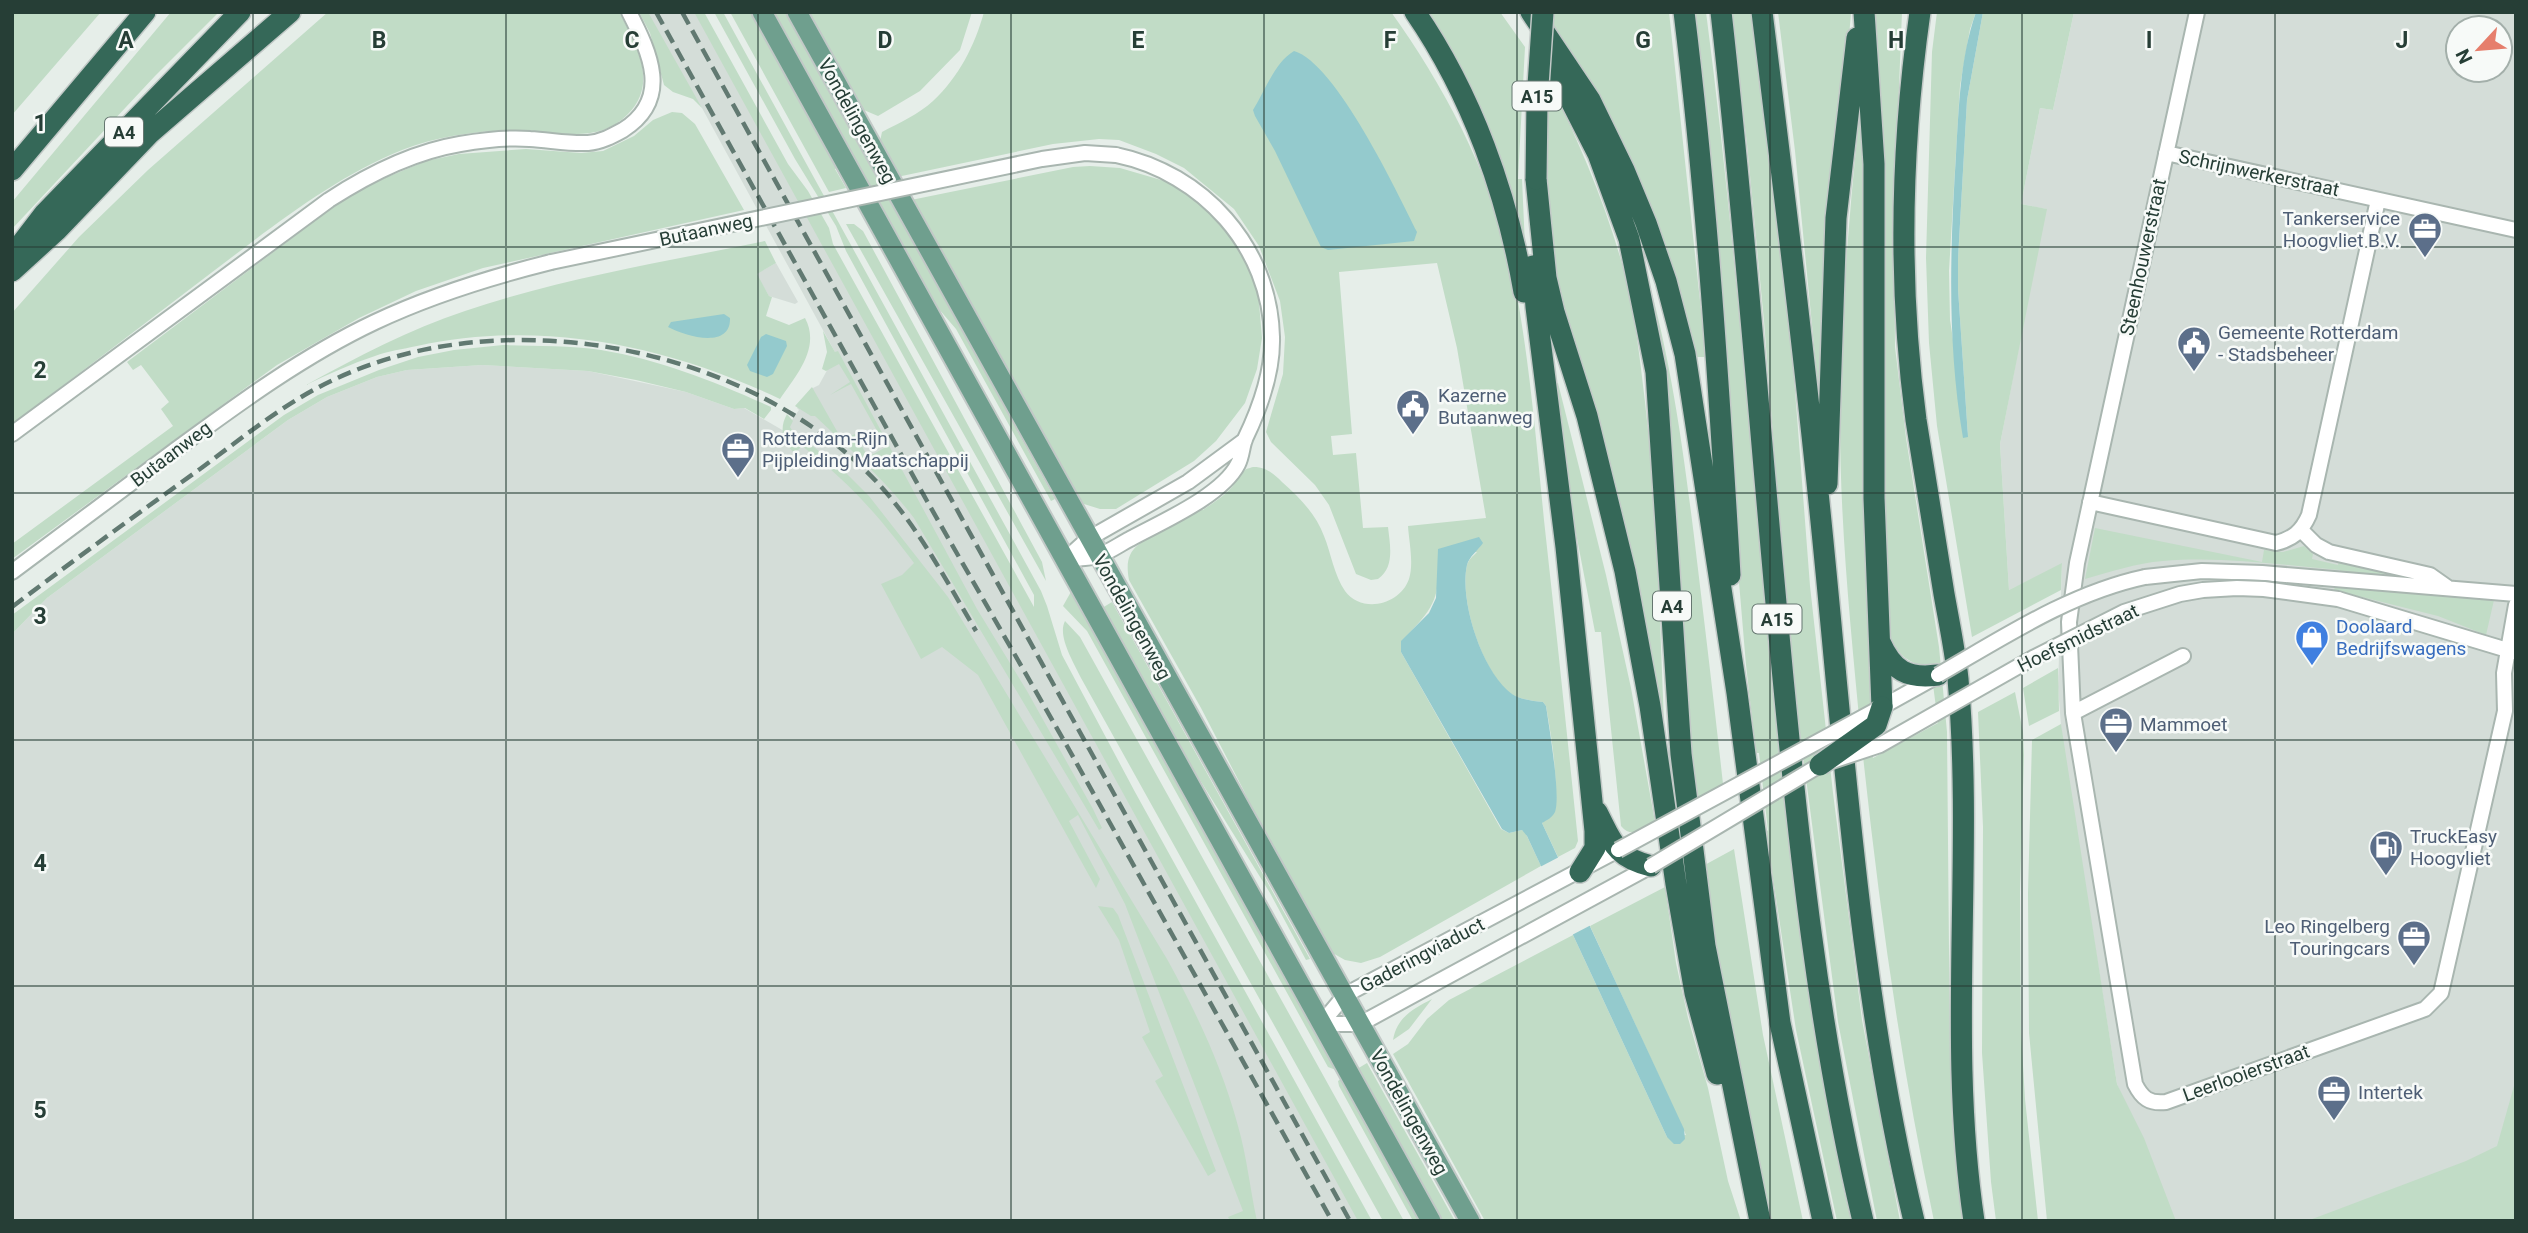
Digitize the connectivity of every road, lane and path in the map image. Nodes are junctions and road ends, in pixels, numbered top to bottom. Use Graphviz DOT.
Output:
graph roads {
  1 [pos="145,12"];
  2 [pos="240,12"];
  3 [pos="290,12"];
  4 [pos="629,12"];
  5 [pos="762,12"];
  6 [pos="797,12"];
  7 [pos="1415,12"];
  8 [pos="1521,12"];
  9 [pos="1531,12"];
  10 [pos="1543,12"];
  11 [pos="1684,12"];
  12 [pos="1721,12"];
  13 [pos="1762,12"];
  14 [pos="1862,12"];
  15 [pos="1914,12"];
  16 [pos="1920,12"];
  17 [pos="2197,12"];
  18 [pos="1914,51"];
  19 [pos="2166,153"];
  20 [pos="12,170"];
  21 [pos="2378,200"];
  22 [pos="1537,202"];
  23 [pos="2516,230"];
  24 [pos="12,256"];
  25 [pos="12,271"];
  26 [pos="12,434"];
  27 [pos="1555,456"];
  28 [pos="1234,458"];
  29 [pos="2090,502"];
  30 [pos="2301,530"];
  31 [pos="1093,547"];
  32 [pos="1065,559"];
  33 [pos="1826,570"];
  34 [pos="12,572"];
  35 [pos="2448,588"];
  36 [pos="2516,594"];
  37 [pos="2516,605"];
  38 [pos="1878,637"];
  39 [pos="2511,651"];
  40 [pos="2183,656"];
  41 [pos="1938,675"];
  42 [pos="2516,690"];
  43 [pos="1737,693"];
  44 [pos="1882,707"];
  45 [pos="2505,711"];
  46 [pos="2073,713"];
  47 [pos="1820,765"];
  48 [pos="1592,804"];
  49 [pos="1618,850"];
  50 [pos="1651,866"];
  51 [pos="1580,872"];
  52 [pos="1345,995"];
  53 [pos="1321,1024"];
  54 [pos="1360,1024"];
  55 [pos="1432,1221"];
  56 [pos="1470,1221"];
  57 [pos="1759,1221"];
  58 [pos="1822,1221"];
  59 [pos="1863,1221"];
  60 [pos="1914,1221"];
  61 [pos="1974,1221"];
  1 -- 20 [label="highway"];
  2 -- 24 [label="highway, A4"];
  3 -- 25 [label="highway, A4"];
  4 -- 26 [label="street"];
  5 -- 32 [label="main road, Vondelingenweg"];
  6 -- 31 [label="main road, Vondelingenweg"];
  7 -- 27 [label="highway"];
  8 -- 57 [label="highway, A4"];
  9 -- 43 [label="highway"];
  10 -- 22 [label="highway, A15, bridge"];
  11 -- 43 [label="highway, A15"];
  12 -- 59 [label="highway, A15"];
  13 -- 33 [label="highway, A15"];
  14 -- 33 [label="highway, A15"];
  14 -- 38 [label="highway, A15"];
  15 -- 18 [label="highway"];
  16 -- 18 [label="highway"];
  17 -- 19 [label="street, Steenhouwerstraat"];
  18 -- 61 [label="highway"];
  19 -- 21 [label="street, Schrijnwerkerstraat"];
  19 -- 29 [label="street, Steenhouwerstraat"];
  21 -- 23 [label="street, Schrijnwerkerstraat"];
  21 -- 30 [label="street"];
  22 -- 27 [label="highway, A15"];
  22 -- 57 [label="highway, A15"];
  27 -- 48 [label="highway"];
  28 -- 31 [label="street, Butaanweg"];
  28 -- 31 [label="street, Butaanweg"];
  28 -- 34 [label="street, Butaanweg, bridge"];
  29 -- 30 [label="street"];
  29 -- 46 [label="street, Steenhouwerstraat"];
  30 -- 35 [label="street, Hoefsmidstraat"];
  31 -- 32 [label="street, Butaanweg"];
  31 -- 52 [label="main road, Vondelingenweg"];
  32 -- 53 [label="main road, Vondelingenweg"];
  33 -- 60 [label="highway, A15"];
  35 -- 36 [label="street, Hoefsmidstraat"];
  35 -- 41 [label="street, Hoefsmidstraat, bridge"];
  37 -- 39 [label="street, Leerlooierstraat"];
  38 -- 41 [label="highway"];
  38 -- 44 [label="highway, A15"];
  39 -- 45 [label="street, Leerlooierstraat"];
  39 -- 47 [label="street, Hoefsmidstraat, bridge"];
  40 -- 46 [label="street"];
  41 -- 44 [label="street, Hoefsmidstraat"];
  42 -- 45 [label="street, Leerlooierstraat"];
  43 -- 58 [label="highway, A15"];
  44 -- 47 [label="highway, bridge"];
  44 -- 49 [label="street, Gaderingviaduct, bridge"];
  45 -- 46 [label="street, Leerlooierstraat"];
  47 -- 50 [label="street, Gaderingviaduct, bridge"];
  48 -- 49 [label="highway"];
  48 -- 51 [label="highway"];
  49 -- 50 [label="highway"];
  49 -- 51 [label="street, Gaderingviaduct"];
  50 -- 54 [label="street, Gaderingviaduct"];
  51 -- 52 [label="street, Gaderingviaduct"];
  52 -- 53 [label="street, Gaderingviaduct"];
  52 -- 54 [label="main road, Vondelingenweg"];
  53 -- 54 [label="street, Gaderingviaduct"];
  53 -- 55 [label="main road, Vondelingenweg"];
  54 -- 56 [label="main road, Vondelingenweg"];
}
